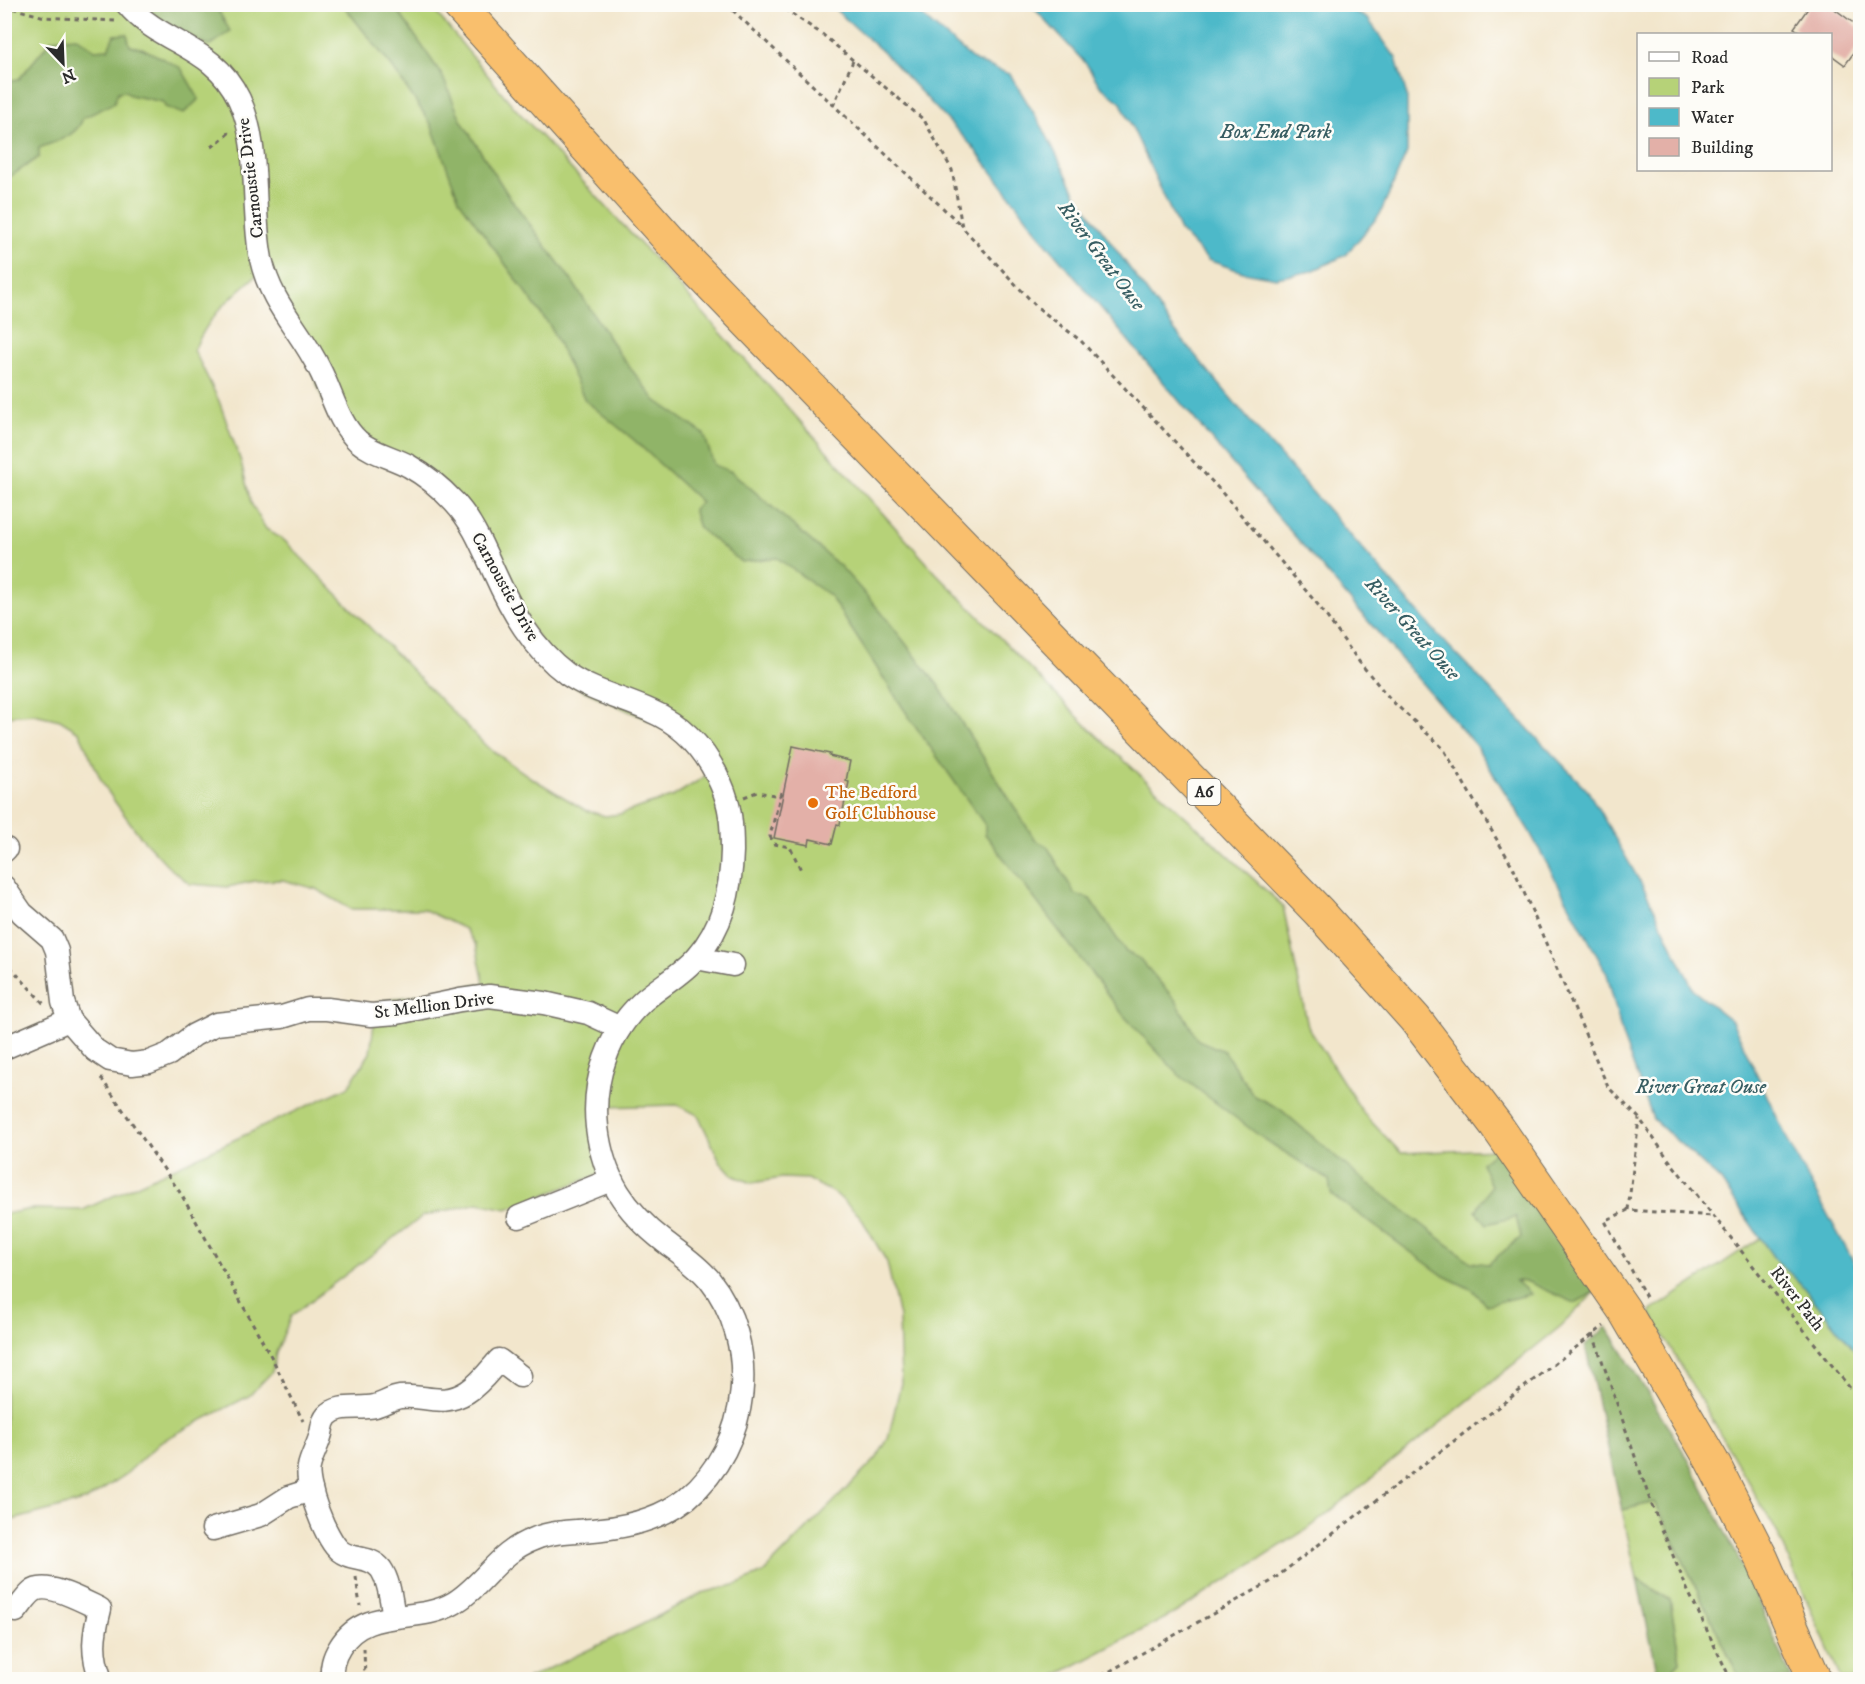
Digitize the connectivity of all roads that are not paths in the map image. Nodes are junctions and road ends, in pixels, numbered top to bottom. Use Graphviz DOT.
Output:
graph roads {
  1 [pos="458,4"];
  2 [pos="134,12"];
  3 [pos="4,887"];
  4 [pos="696,958"];
  5 [pos="733,964"];
  6 [pos="64,1021"];
  7 [pos="620,1028"];
  8 [pos="4,1048"];
  9 [pos="611,1180"];
  10 [pos="519,1217"];
  11 [pos="520,1376"];
  12 [pos="311,1490"];
  13 [pos="213,1529"];
  14 [pos="16,1611"];
  15 [pos="394,1617"];
  16 [pos="101,1680"];
  17 [pos="332,1680"];
  18 [pos="1815,1680"];
  1 -- 18 [label="highway, A6"];
  2 -- 4 [label="street, Carnoustie Drive"];
  3 -- 6 [label="street, St Mellion Drive"];
  4 -- 5 [label="street"];
  4 -- 7 [label="street, Carnoustie Drive"];
  6 -- 7 [label="street, St Mellion Drive"];
  6 -- 8 [label="street"];
  7 -- 9 [label="street, Carnoustie Drive"];
  9 -- 10 [label="street"];
  9 -- 15 [label="street, Carnoustie Drive"];
  11 -- 12 [label="street"];
  12 -- 13 [label="street"];
  12 -- 15 [label="street"];
  14 -- 16 [label="street"];
  15 -- 17 [label="street, Carnoustie Drive"];
}
